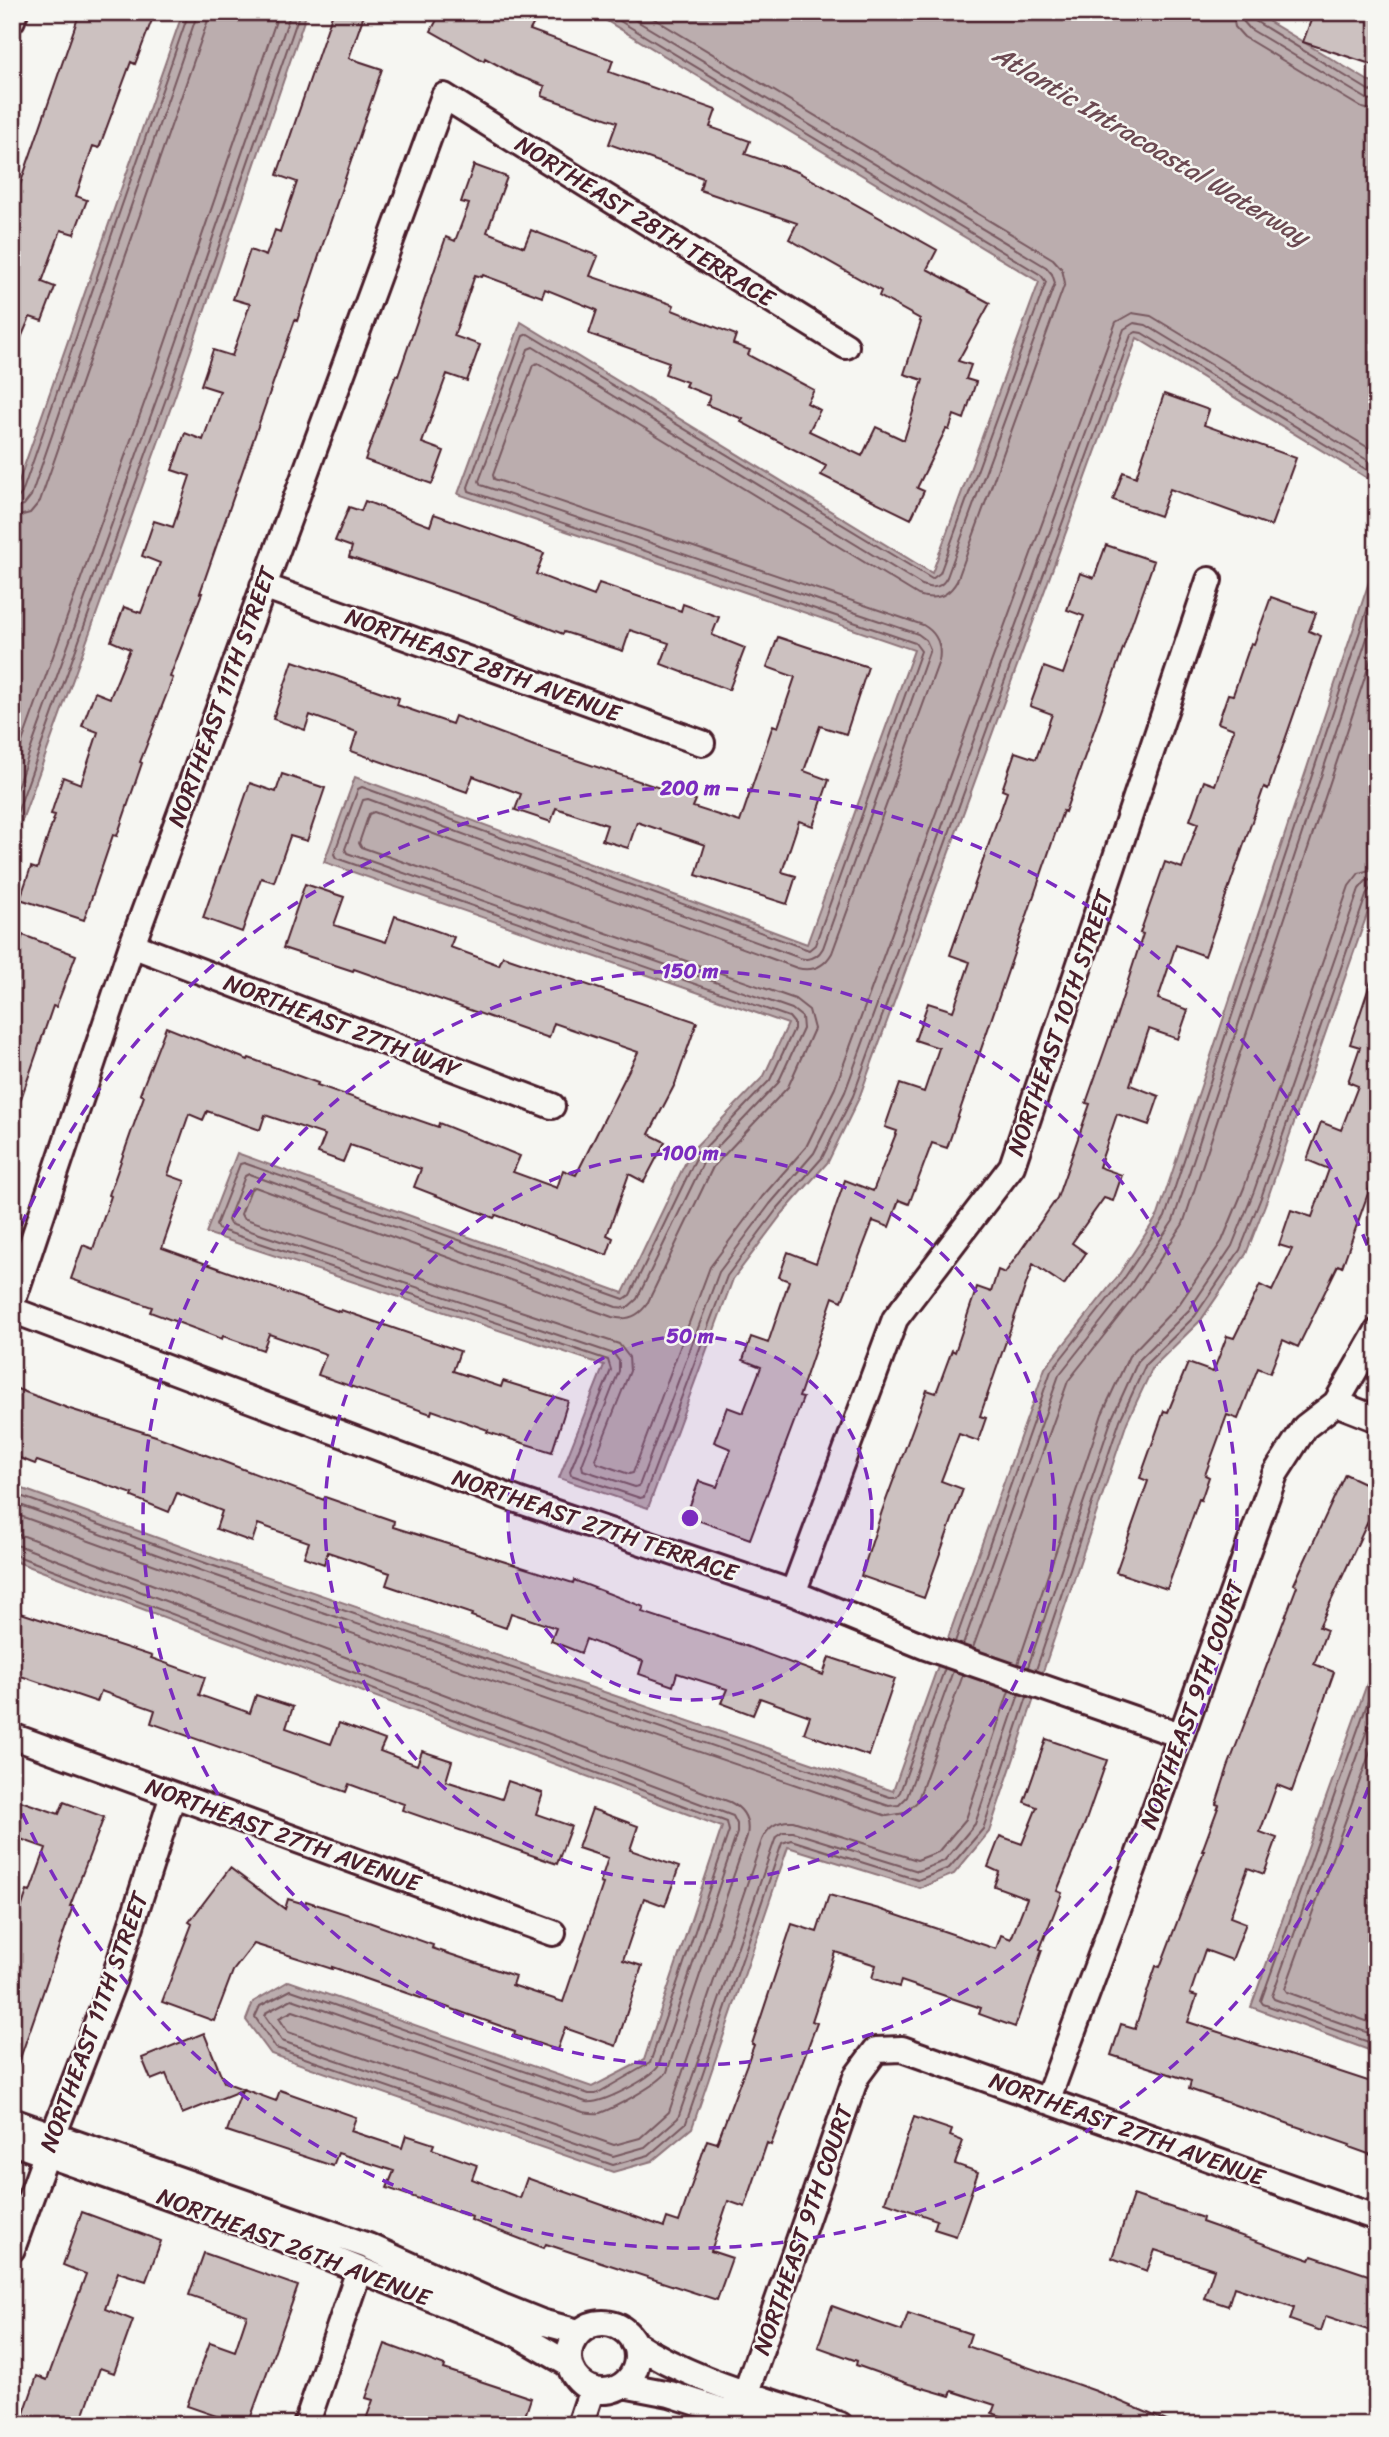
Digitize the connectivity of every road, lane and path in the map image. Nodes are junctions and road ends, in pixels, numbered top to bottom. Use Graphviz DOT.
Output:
graph roads {
  1 [pos="15,12"];
  2 [pos="12,20"];
  3 [pos="444,96"];
  4 [pos="846,346"];
  5 [pos="1209,580"];
  6 [pos="263,586"];
  7 [pos="702,743"];
  8 [pos="132,945"];
  9 [pos="552,1106"];
  10 [pos="12,1303"];
  11 [pos="12,1310"];
  12 [pos="1377,1332"];
  13 [pos="1336,1403"];
  14 [pos="1377,1419"];
  15 [pos="793,1592"];
  16 [pos="1180,1735"];
  17 [pos="12,1736"];
  18 [pos="173,1795"];
  19 [pos="553,1933"];
  20 [pos="876,2050"];
  21 [pos="1047,2101"];
  22 [pos="12,2121"];
  23 [pos="12,2142"];
  24 [pos="50,2145"];
  25 [pos="1377,2218"];
  26 [pos="12,2249"];
  27 [pos="359,2270"];
  28 [pos="579,2332"];
  29 [pos="633,2342"];
  30 [pos="570,2365"];
  31 [pos="623,2385"];
  32 [pos="592,2389"];
  33 [pos="743,2404"];
  34 [pos="306,2425"];
  35 [pos="580,2425"];
  36 [pos="768,2425"];
  37 [pos="840,2425"];
  1 -- 2 [label="street"];
  3 -- 4 [label="street, NORTHEAST 28TH TERRACE"];
  3 -- 6 [label="street, NORTHEAST 11TH STREET"];
  5 -- 15 [label="street, NORTHEAST 10TH STREET"];
  6 -- 7 [label="street, NORTHEAST 28TH AVENUE"];
  6 -- 8 [label="street, NORTHEAST 11TH STREET"];
  8 -- 9 [label="street, NORTHEAST 27TH WAY"];
  8 -- 10 [label="street, NORTHEAST 11TH STREET"];
  11 -- 15 [label="street, NORTHEAST 27TH TERRACE"];
  12 -- 13 [label="street, NORTHEAST 9TH COURT"];
  13 -- 14 [label="street"];
  13 -- 16 [label="street, NORTHEAST 9TH COURT"];
  15 -- 16 [label="street, NORTHEAST 27TH TERRACE"];
  16 -- 21 [label="street, NORTHEAST 9TH COURT"];
  17 -- 18 [label="street, NORTHEAST 27TH AVENUE"];
  18 -- 19 [label="street, NORTHEAST 27TH AVENUE"];
  18 -- 24 [label="street, NORTHEAST 11TH STREET"];
  20 -- 21 [label="street, NORTHEAST 27TH AVENUE"];
  20 -- 33 [label="street, NORTHEAST 9TH COURT"];
  21 -- 25 [label="street, NORTHEAST 27TH AVENUE"];
  22 -- 24 [label="street, NORTHEAST 26TH AVENUE"];
  23 -- 24 [label="street, NORTHEAST 26TH AVENUE"];
  24 -- 26 [label="street, NORTHEAST 11TH STREET"];
  24 -- 27 [label="street, NORTHEAST 26TH AVENUE"];
  24 -- 28 [label="street, NORTHEAST 26TH AVENUE"];
  27 -- 30 [label="street, NORTHEAST 26TH AVENUE"];
  27 -- 34 [label="street"];
  28 -- 29 [label="street"];
  28 -- 30 [label="street"];
  29 -- 31 [label="street"];
  29 -- 33 [label="street"];
  30 -- 32 [label="street"];
  31 -- 32 [label="street"];
  31 -- 33 [label="street"];
  32 -- 35 [label="street"];
  33 -- 36 [label="street"];
  33 -- 37 [label="street"];
}
